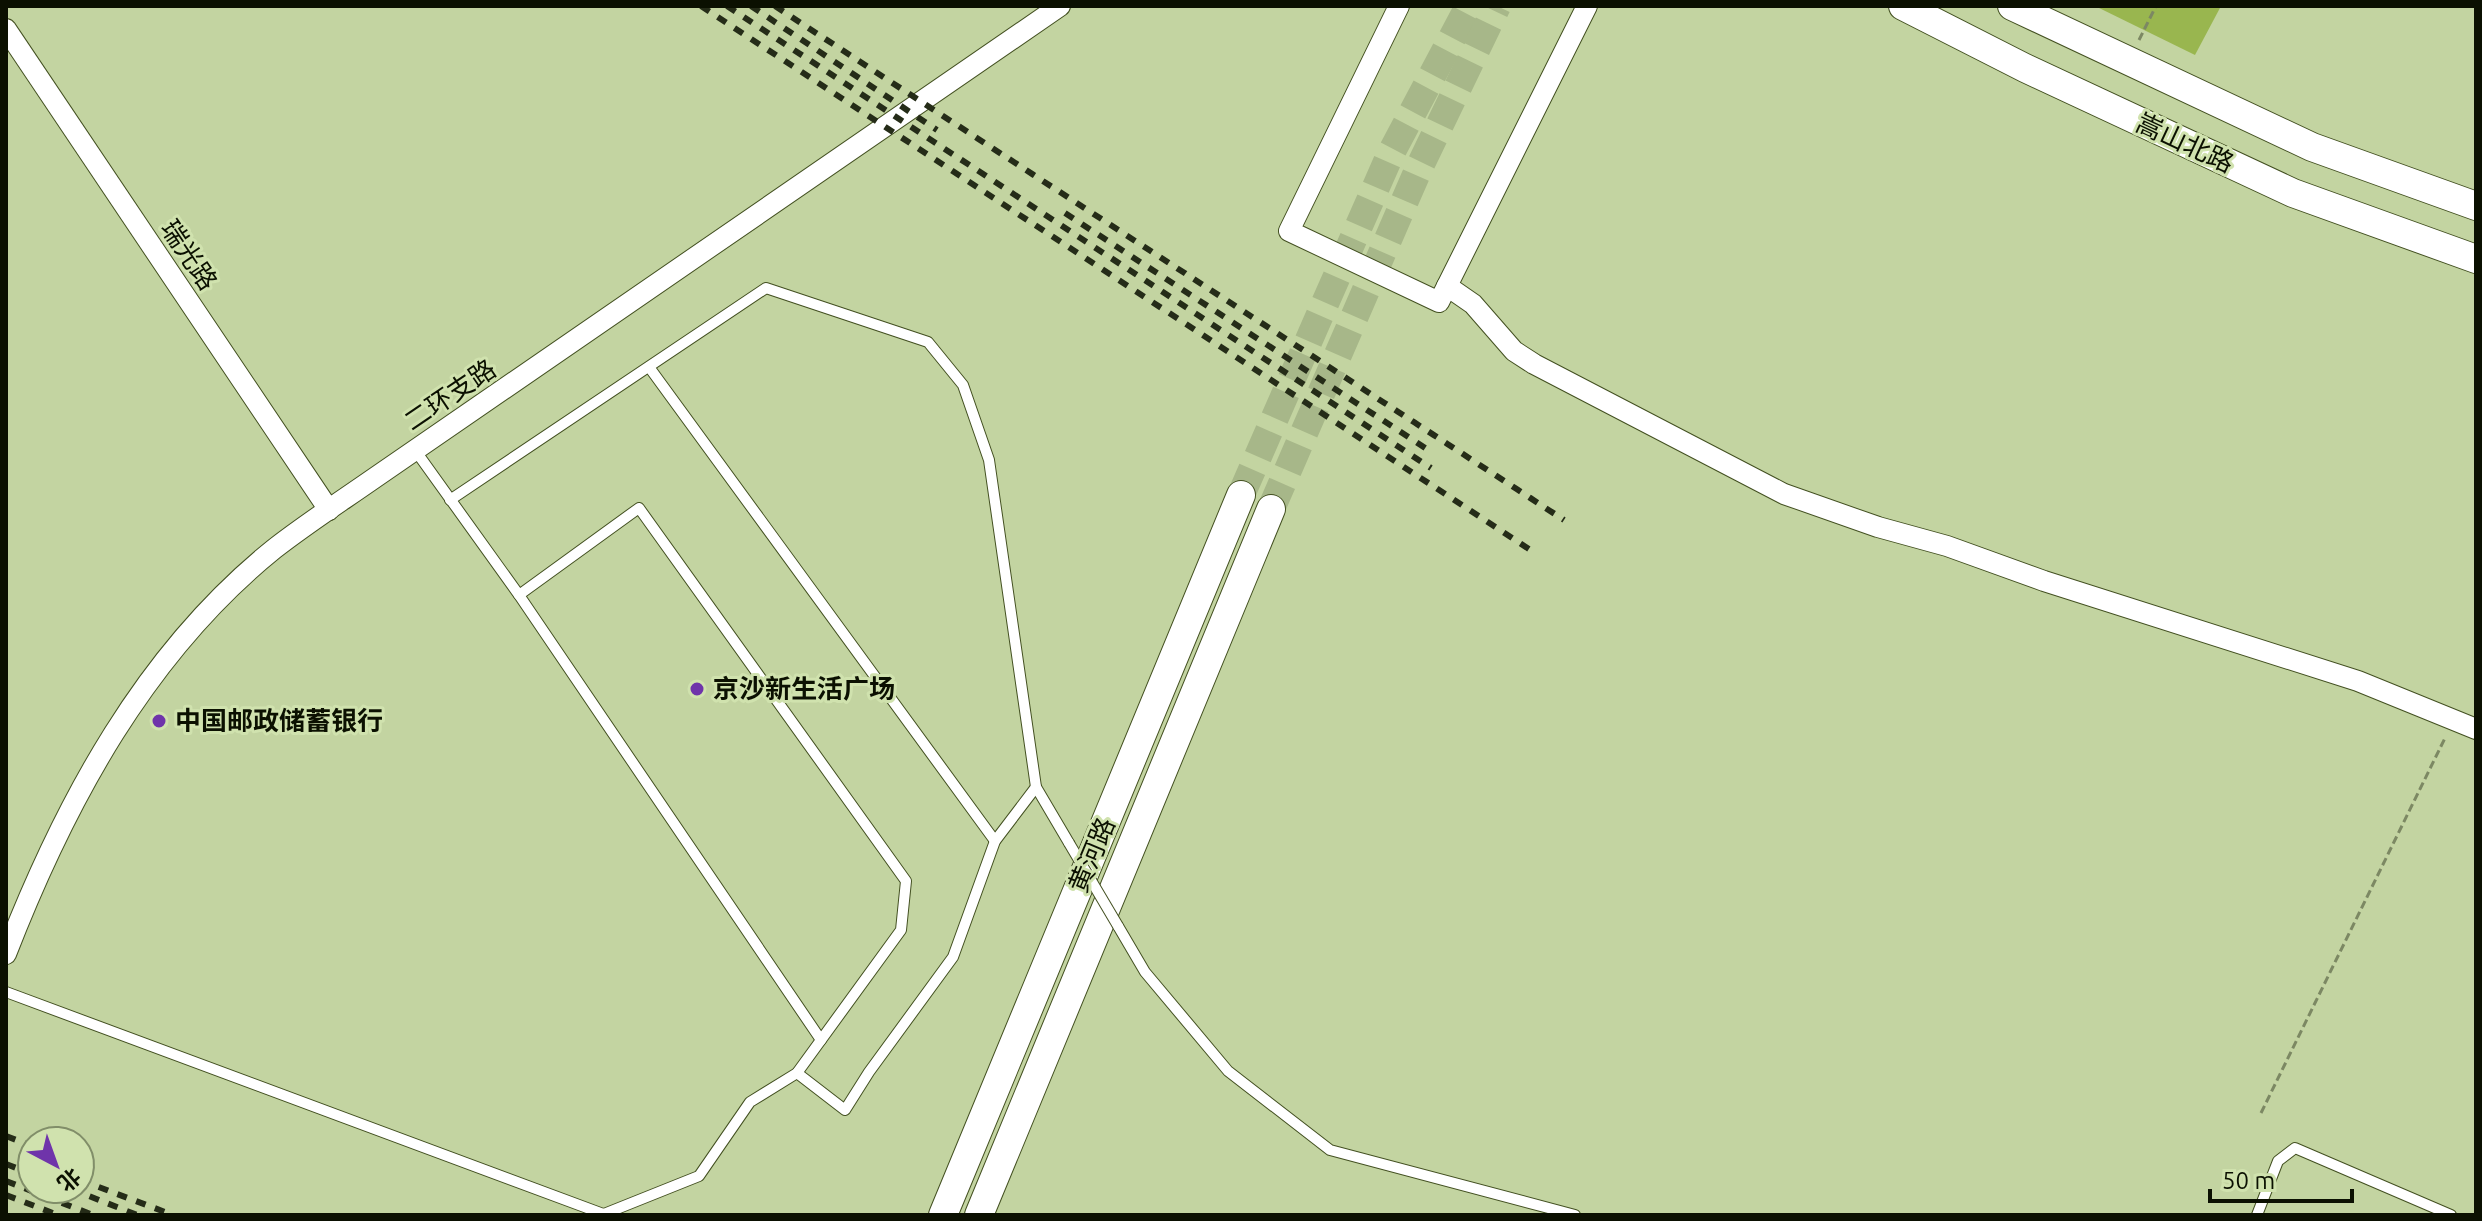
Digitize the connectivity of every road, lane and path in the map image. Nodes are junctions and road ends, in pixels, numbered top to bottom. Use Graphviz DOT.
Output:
graph roads {
  1 [pos="1060,6"];
  2 [pos="1399,6"];
  3 [pos="1587,6"];
  4 [pos="1903,6"];
  5 [pos="2012,6"];
  6 [pos="2156,6"];
  7 [pos="6,29"];
  8 [pos="2128,62"];
  9 [pos="2476,206"];
  10 [pos="2476,259"];
  11 [pos="1447,286"];
  12 [pos="649,367"];
  13 [pos="415,450"];
  14 [pos="1241,495"];
  15 [pos="450,500"];
  16 [pos="1271,509"];
  17 [pos="329,510"];
  18 [pos="519,595"];
  19 [pos="2454,720"];
  20 [pos="2476,729"];
  21 [pos="1036,787"];
  22 [pos="995,841"];
  23 [pos="6,954"];
  24 [pos="6,992"];
  25 [pos="821,1040"];
  26 [pos="797,1073"];
  27 [pos="2261,1113"];
  28 [pos="605,1214"];
  29 [pos="943,1215"];
  30 [pos="979,1215"];
  31 [pos="1575,1215"];
  32 [pos="2257,1215"];
  33 [pos="2451,1215"];
  1 -- 13 [label="street, 二环支路"];
  2 -- 11 [label="street"];
  3 -- 11 [label="street"];
  4 -- 10 [label="main road, 嵩山北路"];
  5 -- 8 [label="main road, 嵩山北路"];
  6 -- 8 [label="path"];
  7 -- 17 [label="street, 瑞光路"];
  8 -- 9 [label="main road, 嵩山北路"];
  11 -- 19 [label="street"];
  12 -- 15 [label="lane"];
  12 -- 21 [label="lane"];
  12 -- 22 [label="lane"];
  13 -- 15 [label="lane"];
  13 -- 17 [label="street, 二环支路"];
  14 -- 29 [label="main road, 黄河路"];
  15 -- 18 [label="lane"];
  16 -- 30 [label="main road, 黄河路"];
  17 -- 23 [label="street, 二环支路"];
  18 -- 25 [label="lane"];
  18 -- 25 [label="lane"];
  19 -- 20 [label="street"];
  19 -- 27 [label="path"];
  21 -- 22 [label="lane"];
  21 -- 31 [label="lane, bridge"];
  22 -- 26 [label="lane"];
  24 -- 28 [label="lane"];
  25 -- 26 [label="lane"];
  26 -- 28 [label="lane"];
  32 -- 33 [label="lane"];
}
